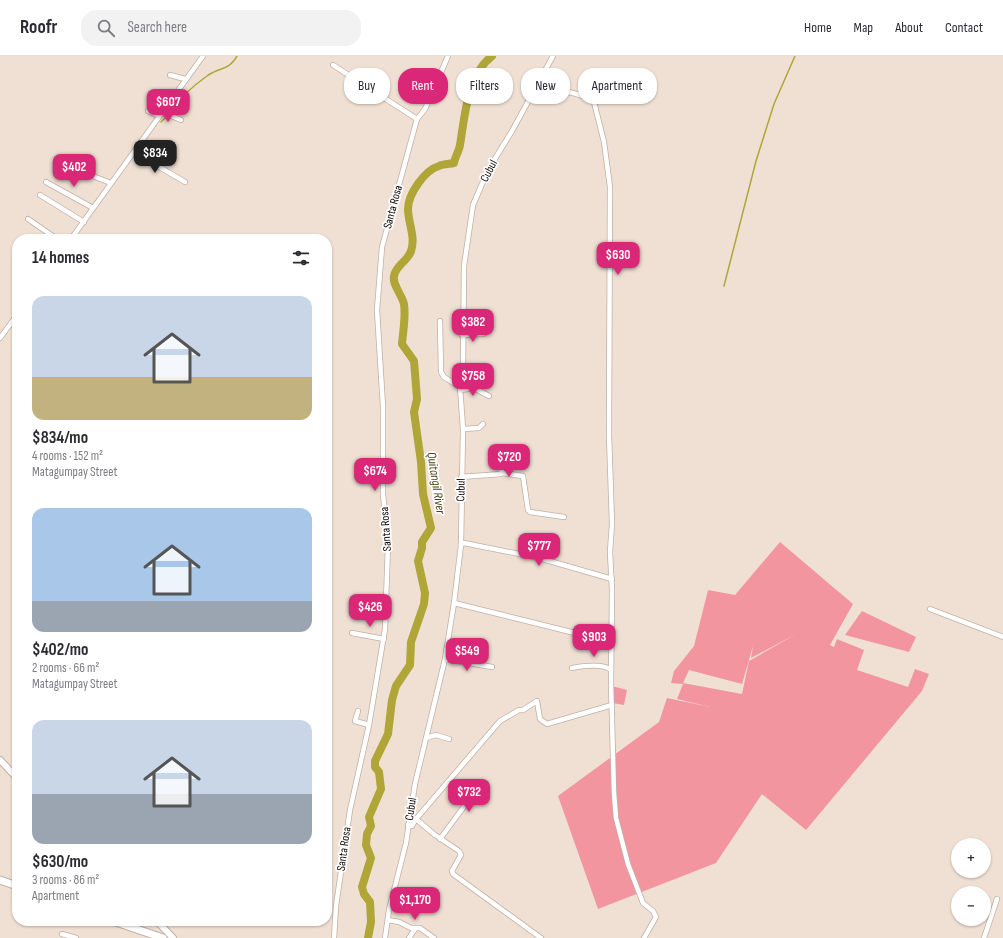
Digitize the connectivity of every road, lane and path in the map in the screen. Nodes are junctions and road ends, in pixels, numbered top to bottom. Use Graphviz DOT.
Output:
graph roads {
  1 [pos="203,56"];
  2 [pos="448,56"];
  3 [pos="553,56"];
  4 [pos="333,65"];
  5 [pos="546,68"];
  6 [pos="170,75"];
  7 [pos="185,79"];
  8 [pos="570,94"];
  9 [pos="526,104"];
  10 [pos="148,111"];
  11 [pos="160,114"];
  12 [pos="417,119"];
  13 [pos="181,120"];
  14 [pos="134,152"];
  15 [pos="84,164"];
  16 [pos="46,182"];
  17 [pos="185,182"];
  18 [pos="111,183"];
  19 [pos="40,195"];
  20 [pos="93,208"];
  21 [pos="28,219"];
  22 [pos="84,222"];
  23 [pos="50,234"];
  24 [pos="75,234"];
  25 [pos="440,321"];
  26 [pos="12,322"];
  27 [pos="483,334"];
  28 [pos="462,335"];
  29 [pos="0,338"];
  30 [pos="460,388"];
  31 [pos="489,396"];
  32 [pos="483,424"];
  33 [pos="463,430"];
  34 [pos="498,447"];
  35 [pos="502,473"];
  36 [pos="461,477"];
  37 [pos="564,517"];
  38 [pos="461,545"];
  39 [pos="612,579"];
  40 [pos="454,603"];
  41 [pos="930,609"];
  42 [pos="352,633"];
  43 [pos="1003,637"];
  44 [pos="384,639"];
  45 [pos="611,642"];
  46 [pos="460,643"];
  47 [pos="446,650"];
  48 [pos="445,659"];
  49 [pos="492,667"];
  50 [pos="572,668"];
  51 [pos="611,670"];
  52 [pos="612,705"];
  53 [pos="358,711"];
  54 [pos="369,726"];
  55 [pos="426,738"];
  56 [pos="449,739"];
  57 [pos="0,760"];
  58 [pos="12,773"];
  59 [pos="461,790"];
  60 [pos="416,819"];
  61 [pos="408,825"];
  62 [pos="440,839"];
  63 [pos="0,880"];
  64 [pos="12,884"];
  65 [pos="997,899"];
  66 [pos="388,920"];
  67 [pos="128,926"];
  68 [pos="162,926"];
  69 [pos="415,929"];
  70 [pos="62,934"];
  71 [pos="70,937"];
  72 [pos="76,938"];
  73 [pos="163,938"];
  74 [pos="173,938"];
  75 [pos="334,938"];
  76 [pos="385,938"];
  77 [pos="409,938"];
  78 [pos="434,938"];
  79 [pos="541,938"];
  80 [pos="644,938"];
  81 [pos="984,938"];
  1 -- 7 [label="street"];
  2 -- 12 [label="street, Santa Rosa"];
  3 -- 5 [label="street, Cubul"];
  4 -- 12 [label="street"];
  6 -- 7 [label="street"];
  7 -- 11 [label="street"];
  8 -- 39 [label="street"];
  9 -- 28 [label="street, Cubul"];
  10 -- 11 [label="street"];
  11 -- 13 [label="street"];
  11 -- 14 [label="street"];
  12 -- 44 [label="street, Santa Rosa"];
  14 -- 17 [label="street"];
  14 -- 18 [label="street"];
  15 -- 18 [label="street"];
  16 -- 20 [label="street"];
  18 -- 20 [label="street"];
  19 -- 22 [label="street"];
  20 -- 22 [label="street"];
  21 -- 23 [label="street"];
  22 -- 24 [label="street"];
  25 -- 30 [label="street"];
  26 -- 29 [label="street"];
  27 -- 28 [label="street"];
  28 -- 30 [label="street, Cubul"];
  30 -- 31 [label="street"];
  30 -- 33 [label="street, Cubul"];
  32 -- 33 [label="street"];
  33 -- 36 [label="street, Cubul"];
  34 -- 35 [label="street"];
  35 -- 36 [label="street"];
  35 -- 37 [label="street"];
  36 -- 38 [label="street, Cubul"];
  38 -- 39 [label="street"];
  38 -- 40 [label="street, Cubul"];
  39 -- 45 [label="street"];
  40 -- 45 [label="street"];
  40 -- 47 [label="street, Cubul"];
  41 -- 43 [label="street"];
  42 -- 44 [label="street"];
  44 -- 54 [label="street, Santa Rosa"];
  45 -- 51 [label="street"];
  46 -- 47 [label="street"];
  47 -- 48 [label="street, Cubul"];
  48 -- 49 [label="street"];
  48 -- 55 [label="street, Cubul"];
  50 -- 51 [label="street"];
  51 -- 52 [label="street"];
  52 -- 60 [label="street"];
  52 -- 80 [label="street"];
  53 -- 54 [label="street"];
  54 -- 75 [label="street, Santa Rosa"];
  55 -- 56 [label="street"];
  55 -- 61 [label="street, Cubul"];
  57 -- 58 [label="street"];
  59 -- 62 [label="street"];
  60 -- 61 [label="street"];
  60 -- 62 [label="street"];
  61 -- 66 [label="street, Cubul"];
  62 -- 79 [label="street"];
  63 -- 64 [label="main road"];
  65 -- 81 [label="street"];
  66 -- 69 [label="street"];
  66 -- 76 [label="street, Cubul"];
  67 -- 73 [label="main road"];
  68 -- 74 [label="street"];
  69 -- 77 [label="street"];
  69 -- 78 [label="street"];
  70 -- 71 [label="street"];
  71 -- 72 [label="street"];
}
